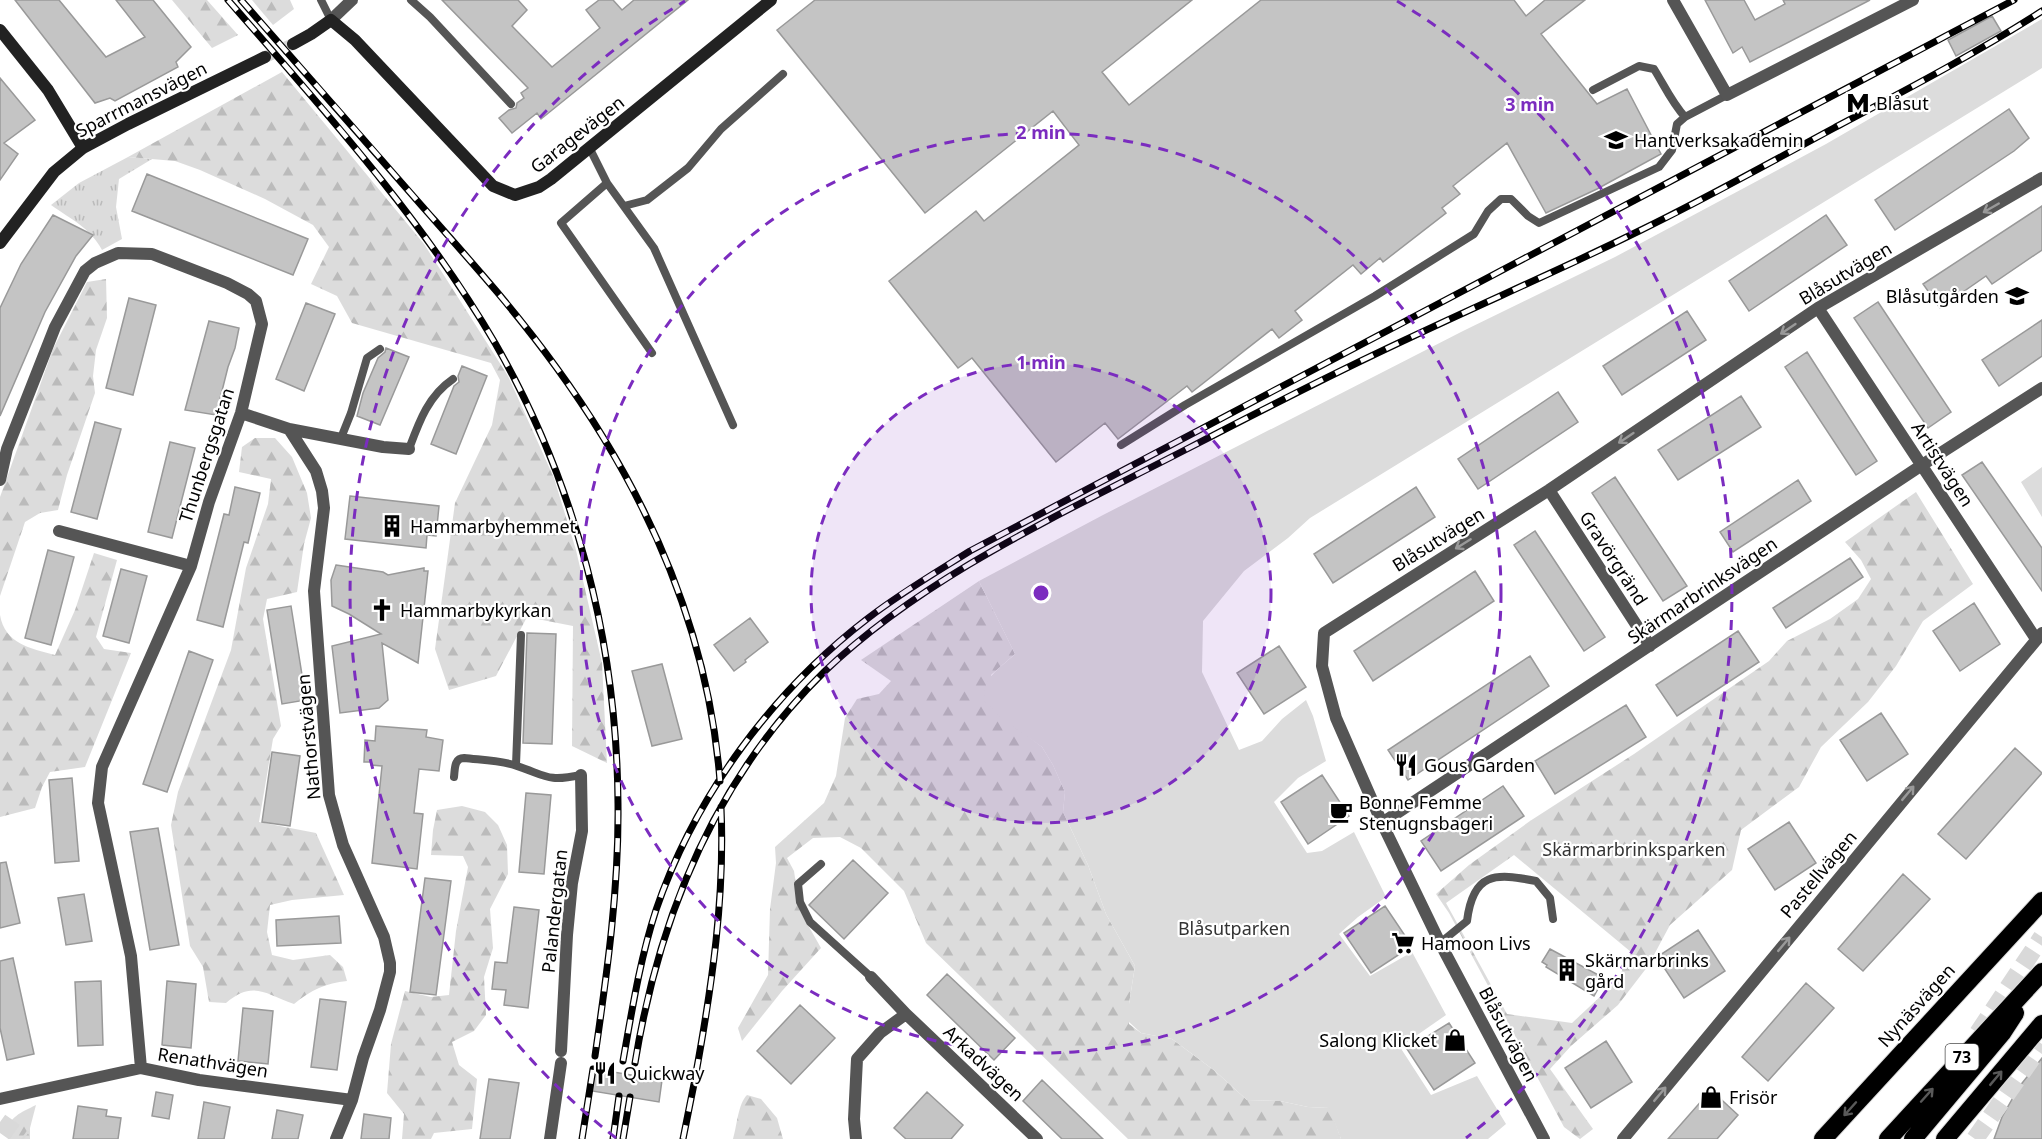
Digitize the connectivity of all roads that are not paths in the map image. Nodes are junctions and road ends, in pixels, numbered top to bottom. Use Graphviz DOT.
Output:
graph roads {
  1 [pos="321,0"];
  2 [pos="352,0"];
  3 [pos="411,0"];
  4 [pos="771,0"];
  5 [pos="1672,0"];
  6 [pos="1912,0"];
  7 [pos="331,20"];
  8 [pos="0,30"];
  9 [pos="293,44"];
  10 [pos="265,57"];
  11 [pos="783,74"];
  12 [pos="1593,90"];
  13 [pos="1727,95"];
  14 [pos="511,104"];
  15 [pos="1685,117"];
  16 [pos="83,148"];
  17 [pos="590,148"];
  18 [pos="2042,178"];
  19 [pos="607,183"];
  20 [pos="624,206"];
  21 [pos="0,243"];
  22 [pos="1818,308"];
  23 [pos="380,349"];
  24 [pos="652,353"];
  25 [pos="453,380"];
  26 [pos="2042,388"];
  27 [pos="242,413"];
  28 [pos="733,425"];
  29 [pos="289,429"];
  30 [pos="341,438"];
  31 [pos="1121,445"];
  32 [pos="410,449"];
  33 [pos="1922,465"];
  34 [pos="0,480"];
  35 [pos="1549,490"];
  36 [pos="59,531"];
  37 [pos="191,566"];
  38 [pos="521,635"];
  39 [pos="2039,636"];
  40 [pos="1650,646"];
  41 [pos="516,765"];
  42 [pos="581,775"];
  43 [pos="454,777"];
  44 [pos="1382,823"];
  45 [pos="822,864"];
  46 [pos="2042,889"];
  47 [pos="2042,901"];
  48 [pos="1553,919"];
  49 [pos="1440,943"];
  50 [pos="2040,974"];
  51 [pos="871,976"];
  52 [pos="1960,988"];
  53 [pos="902,1017"];
  54 [pos="2041,1026"];
  55 [pos="141,1068"];
  56 [pos="0,1099"];
  57 [pos="352,1100"];
  58 [pos="336,1139"];
  59 [pos="550,1139"];
  60 [pos="856,1139"];
  61 [pos="1037,1139"];
  62 [pos="1544,1139"];
  63 [pos="1623,1139"];
  64 [pos="1823,1139"];
  65 [pos="1888,1139"];
  66 [pos="1913,1139"];
  67 [pos="1945,1139"];
  1 -- 7 [label="lane"];
  2 -- 7 [label="street"];
  3 -- 14 [label="lane"];
  4 -- 17 [label="street, Garagevägen"];
  5 -- 13 [label="street"];
  6 -- 13 [label="street"];
  7 -- 9 [label="street"];
  7 -- 17 [label="street, Garagevägen"];
  8 -- 16 [label="street"];
  10 -- 16 [label="street, Sparrmansvägen"];
  11 -- 20 [label="lane"];
  12 -- 15 [label="lane"];
  13 -- 15 [label="lane"];
  15 -- 31 [label="lane"];
  16 -- 21 [label="street, Sparrmansvägen"];
  17 -- 19 [label="lane"];
  18 -- 22 [label="street, Blåsutvägen, one-way"];
  19 -- 20 [label="lane"];
  19 -- 24 [label="lane"];
  20 -- 28 [label="lane"];
  22 -- 33 [label="street, Artistvägen"];
  22 -- 35 [label="street, Blåsutvägen, one-way"];
  23 -- 30 [label="lane"];
  25 -- 32 [label="lane"];
  26 -- 33 [label="street, Skärmarbrinksvägen"];
  27 -- 29 [label="street"];
  27 -- 34 [label="street, Thunbergsgatan"];
  27 -- 37 [label="street, Thunbergsgatan"];
  29 -- 30 [label="street"];
  29 -- 57 [label="street, Nathorstvägen"];
  30 -- 32 [label="street"];
  33 -- 39 [label="street, Artistvägen"];
  33 -- 40 [label="street, Skärmarbrinksvägen"];
  35 -- 40 [label="street, Gravörgränd"];
  35 -- 44 [label="street, Blåsutvägen, one-way"];
  36 -- 37 [label="street"];
  37 -- 55 [label="street, Thunbergsgatan"];
  38 -- 41 [label="lane"];
  63 -- 39 [label="street, Pastellvägen, one-way"];
  40 -- 44 [label="street, Skärmarbrinksvägen"];
  41 -- 42 [label="lane"];
  41 -- 43 [label="lane"];
  42 -- 59 [label="street, Palandergatan"];
  44 -- 49 [label="street, Blåsutvägen"];
  45 -- 51 [label="lane"];
  46 -- 52 [label="highway"];
  47 -- 52 [label="highway, Nynäsvägen / 73"];
  48 -- 49 [label="lane"];
  49 -- 62 [label="street, Blåsutvägen"];
  65 -- 50 [label="highway, 73, one-way"];
  50 -- 66 [label="highway"];
  51 -- 53 [label="street, Arkadvägen"];
  52 -- 64 [label="highway, Nynäsvägen / 73, one-way"];
  53 -- 60 [label="street"];
  53 -- 61 [label="street, Arkadvägen"];
  67 -- 54 [label="highway, one-way"];
  55 -- 56 [label="street, Renathvägen"];
  55 -- 57 [label="street, Renathvägen"];
  57 -- 58 [label="street, Nathorstvägen"];
}
